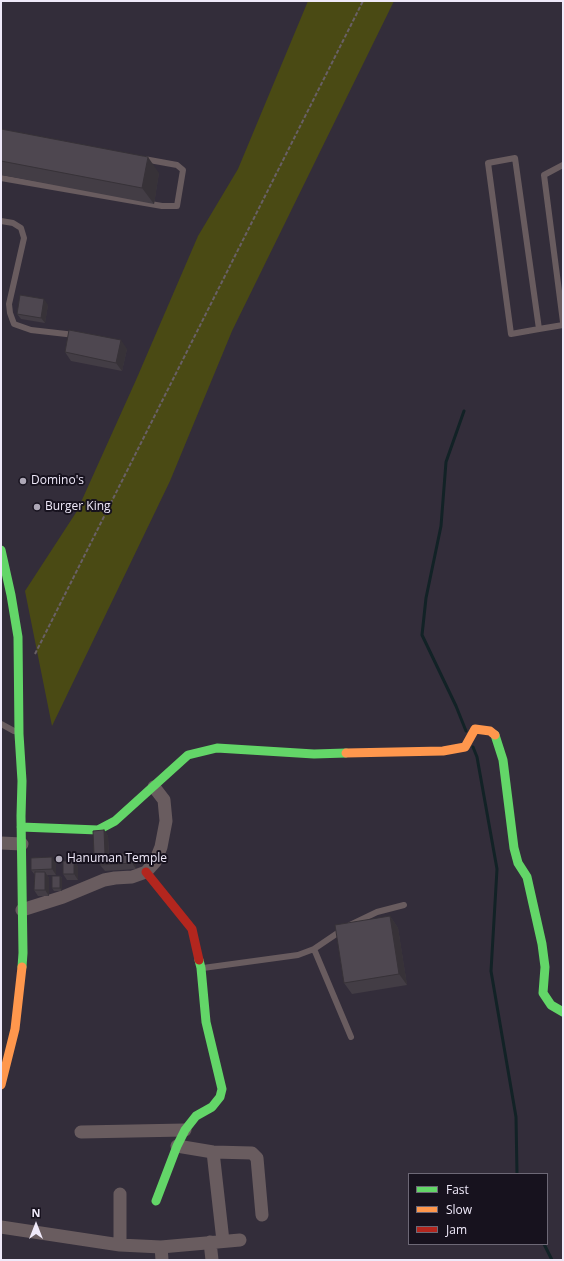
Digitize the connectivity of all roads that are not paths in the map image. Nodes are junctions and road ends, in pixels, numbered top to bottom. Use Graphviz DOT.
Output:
graph roads {
  1 [pos="139,158"];
  2 [pos="563,165"];
  3 [pos="1,178"];
  4 [pos="1,221"];
  5 [pos="563,322"];
  6 [pos="563,325"];
  7 [pos="539,329"];
  8 [pos="84,336"];
  9 [pos="1,550"];
  10 [pos="1,724"];
  11 [pos="19,734"];
  12 [pos="154,786"];
  13 [pos="21,827"];
  14 [pos="1,843"];
  15 [pos="22,844"];
  16 [pos="146,872"];
  17 [pos="404,905"];
  18 [pos="22,910"];
  19 [pos="314,949"];
  20 [pos="202,968"];
  21 [pos="563,1012"];
  22 [pos="351,1037"];
  23 [pos="1,1085"];
  24 [pos="185,1130"];
  25 [pos="81,1132"];
  26 [pos="177,1146"];
  27 [pos="212,1152"];
  28 [pos="120,1194"];
  29 [pos="156,1201"];
  30 [pos="262,1215"];
  31 [pos="1,1227"];
  32 [pos="240,1240"];
  33 [pos="216,1242"];
  34 [pos="120,1245"];
  35 [pos="161,1247"];
  36 [pos="162,1260"];
  37 [pos="212,1260"];
  1 -- 3 [label="lane"];
  2 -- 5 [label="lane"];
  4 -- 8 [label="lane"];
  6 -- 7 [label="lane"];
  7 -- 7 [label="lane"];
  9 -- 11 [label="main road"];
  10 -- 11 [label="lane"];
  11 -- 13 [label="main road"];
  12 -- 13 [label="main road"];
  12 -- 16 [label="street"];
  12 -- 21 [label="main road"];
  13 -- 15 [label="main road"];
  14 -- 15 [label="street"];
  15 -- 18 [label="main road"];
  16 -- 18 [label="street"];
  16 -- 20 [label="main road"];
  17 -- 19 [label="lane"];
  18 -- 23 [label="main road"];
  19 -- 20 [label="lane"];
  19 -- 22 [label="lane"];
  20 -- 24 [label="main road"];
  24 -- 25 [label="street"];
  24 -- 26 [label="main road"];
  26 -- 27 [label="street"];
  26 -- 29 [label="main road"];
  27 -- 30 [label="street"];
  27 -- 33 [label="street"];
  28 -- 34 [label="street"];
  31 -- 34 [label="street"];
  32 -- 33 [label="street"];
  33 -- 35 [label="street"];
  33 -- 37 [label="street"];
  34 -- 35 [label="street"];
  35 -- 36 [label="street"];
}
